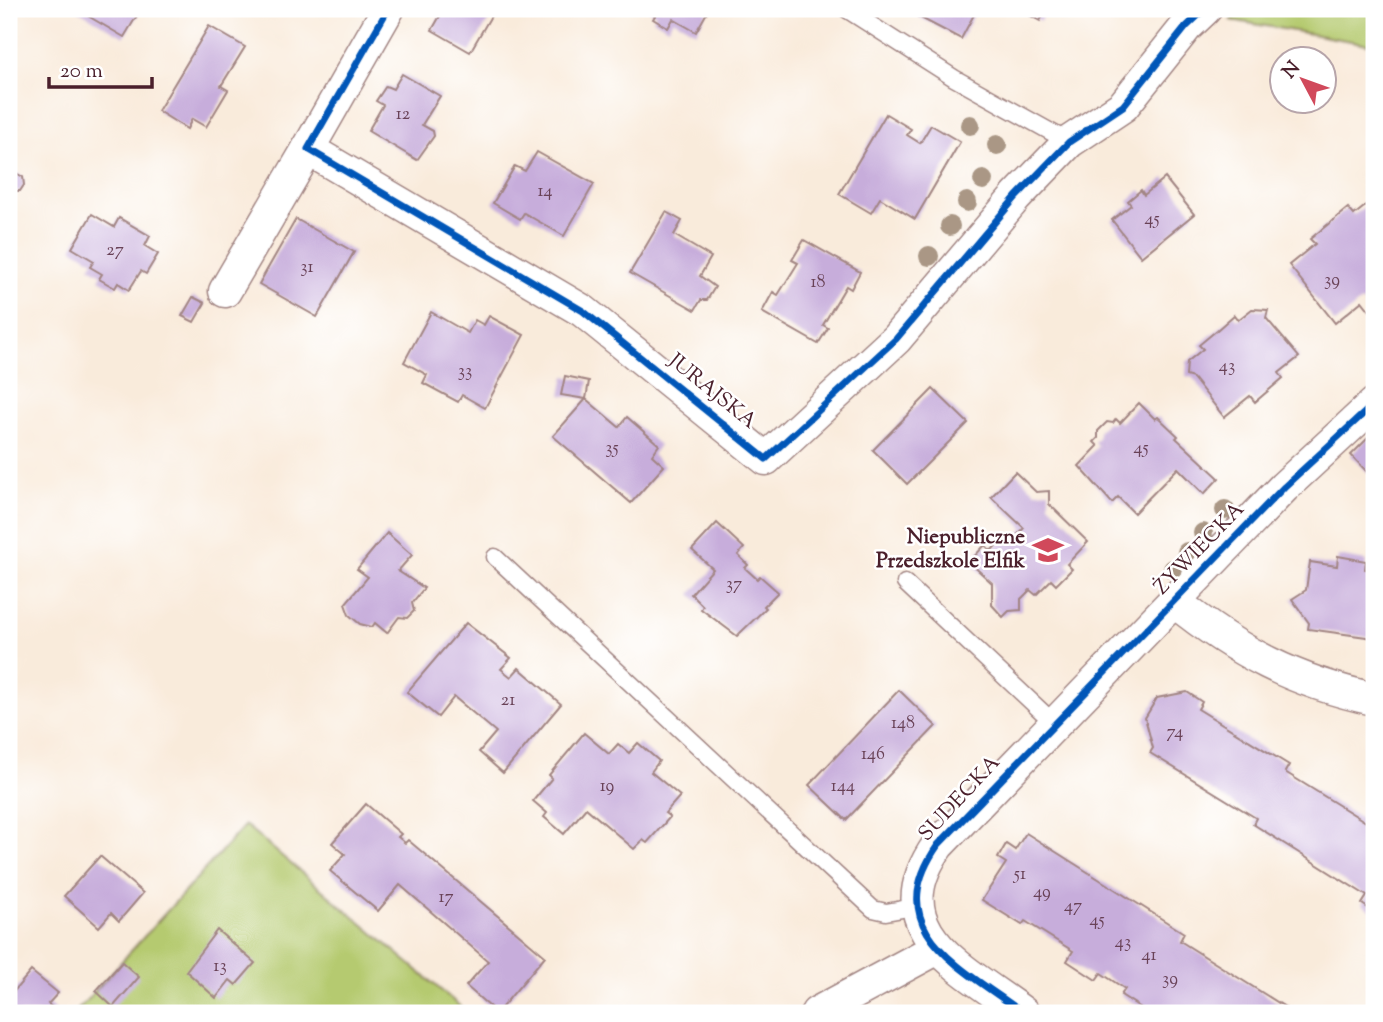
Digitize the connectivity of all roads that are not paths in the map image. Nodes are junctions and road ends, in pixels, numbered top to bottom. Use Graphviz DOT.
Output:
graph roads {
  1 [pos="388,9"];
  2 [pos="846,9"];
  3 [pos="1205,9"];
  4 [pos="1069,142"];
  5 [pos="308,149"];
  6 [pos="225,291"];
  7 [pos="1374,404"];
  8 [pos="495,556"];
  9 [pos="905,583"];
  10 [pos="1174,601"];
  11 [pos="1374,699"];
  12 [pos="1055,724"];
  13 [pos="919,906"];
  14 [pos="936,948"];
  15 [pos="817,1013"];
  16 [pos="1023,1013"];
  1 -- 5 [label="street"];
  2 -- 4 [label="lane"];
  3 -- 4 [label="street, JURAJSKA"];
  4 -- 5 [label="street, JURAJSKA"];
  5 -- 6 [label="street"];
  7 -- 10 [label="street, ŻYWIECKA"];
  8 -- 13 [label="lane"];
  9 -- 12 [label="lane"];
  10 -- 11 [label="street"];
  10 -- 12 [label="street, ŻYWIECKA"];
  12 -- 13 [label="street, SUDECKA"];
  13 -- 14 [label="street, SUDECKA"];
  14 -- 15 [label="street"];
  14 -- 16 [label="street"];
}
